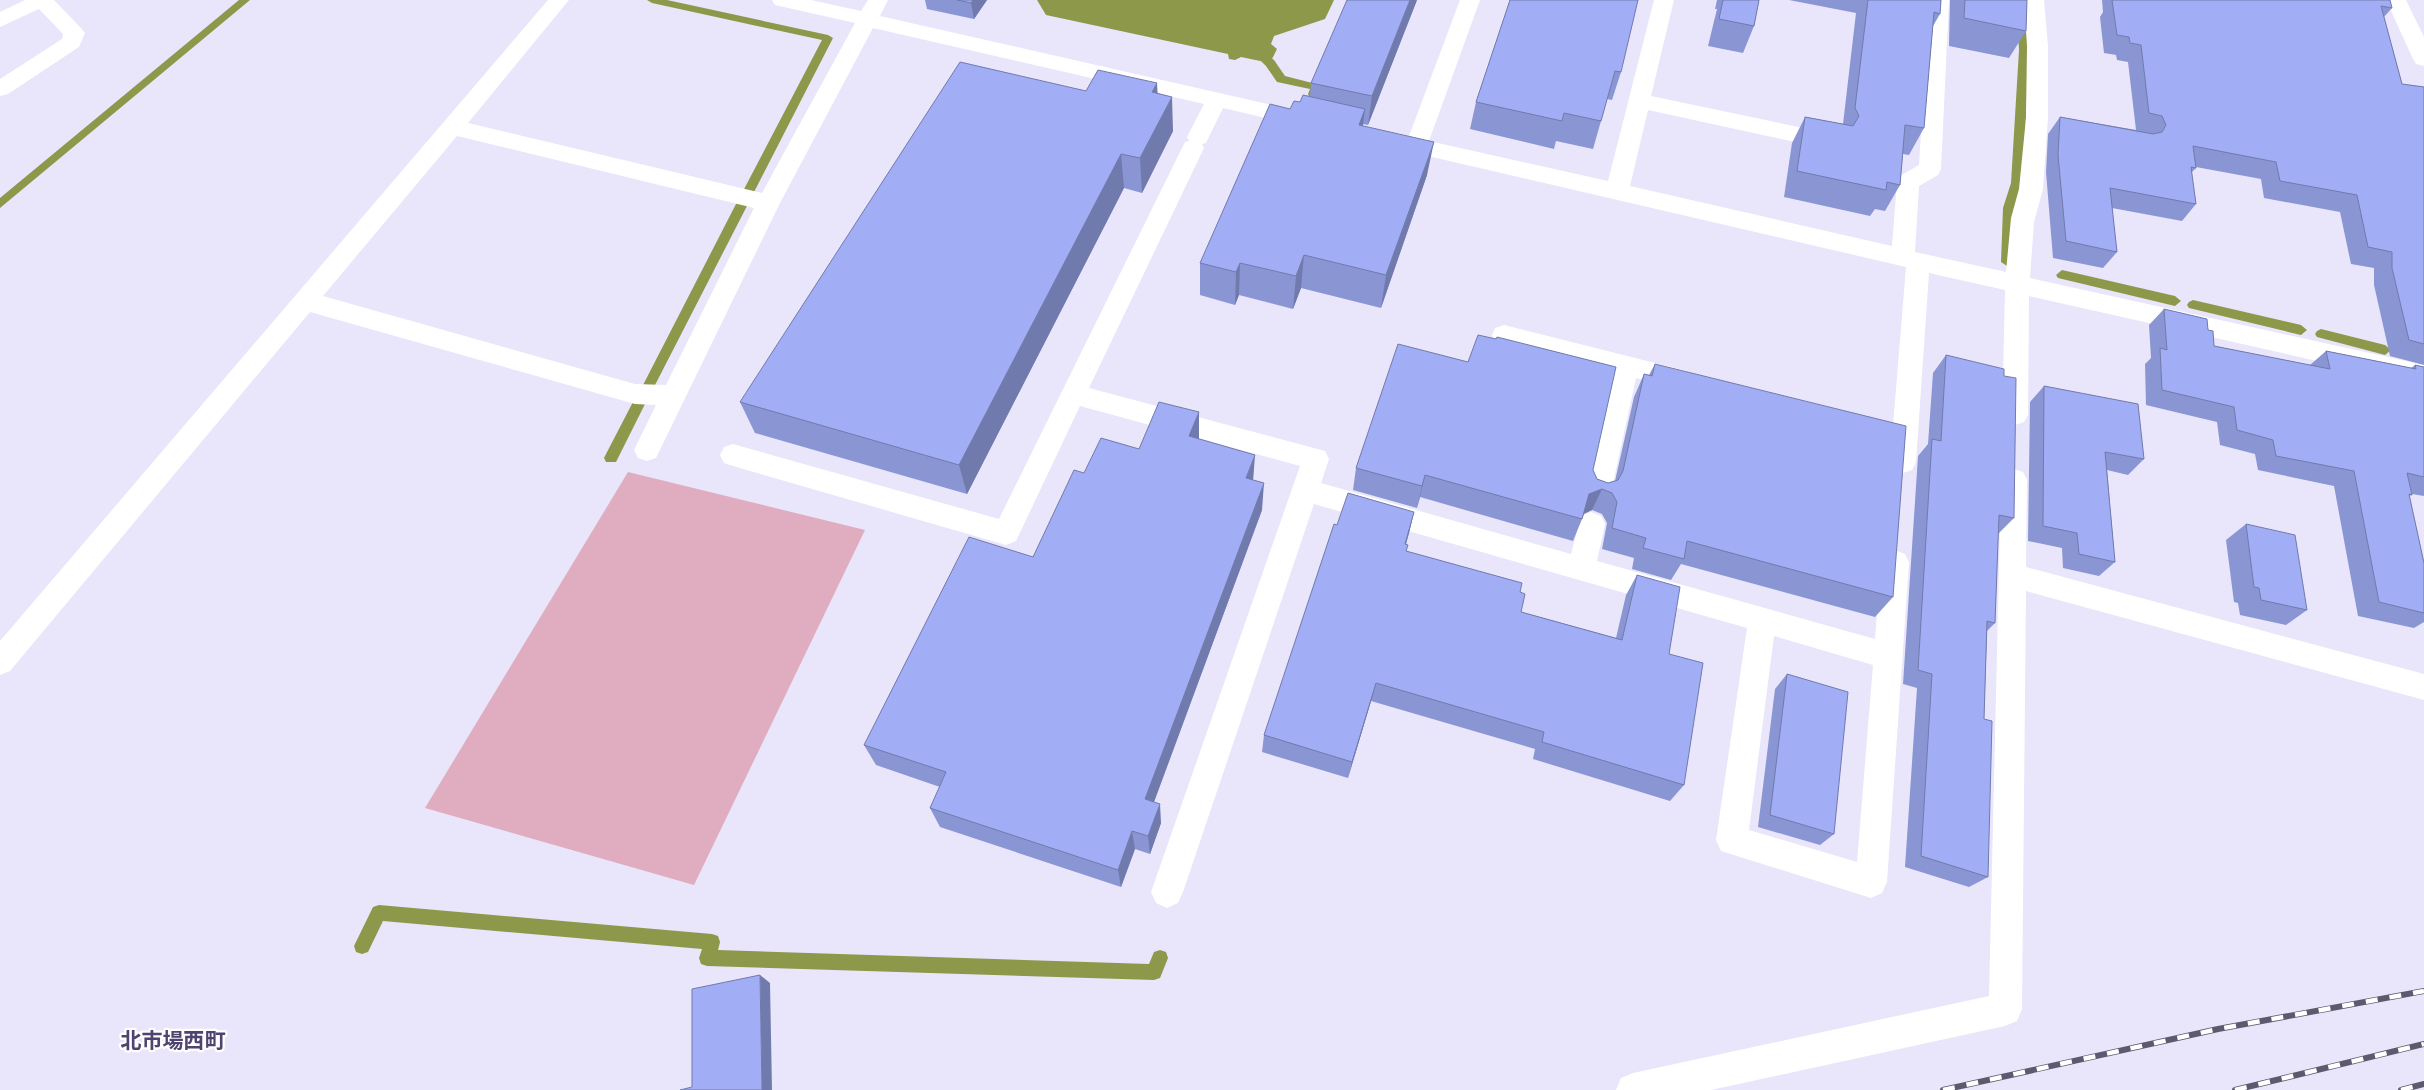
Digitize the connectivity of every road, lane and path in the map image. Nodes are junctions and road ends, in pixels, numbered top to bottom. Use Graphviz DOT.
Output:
graph roads {
  1 [pos="42,0"];
  2 [pos="559,0"];
  3 [pos="782,0"];
  4 [pos="1470,0"];
  5 [pos="1663,0"];
  6 [pos="1939,0"];
  7 [pos="2034,0"];
  8 [pos="2396,0"];
  9 [pos="872,9"];
  10 [pos="0,20"];
  11 [pos="2424,59"];
  12 [pos="0,89"];
  13 [pos="1217,99"];
  14 [pos="1640,101"];
  15 [pos="1321,124"];
  16 [pos="453,127"];
  17 [pos="1378,137"];
  18 [pos="1832,142"];
  19 [pos="1416,146"];
  20 [pos="1617,192"];
  21 [pos="768,203"];
  22 [pos="1910,260"];
  23 [pos="2017,284"];
  24 [pos="306,301"];
  25 [pos="1504,335"];
  26 [pos="1626,366"];
  27 [pos="2424,375"];
  28 [pos="1713,388"];
  29 [pos="1073,394"];
  30 [pos="673,396"];
  31 [pos="647,450"];
  32 [pos="733,455"];
  33 [pos="1901,484"];
  34 [pos="1305,490"];
  35 [pos="1598,492"];
  36 [pos="1591,524"];
  37 [pos="1898,532"];
  38 [pos="1581,569"];
  39 [pos="2013,575"];
  40 [pos="1762,620"];
  41 [pos="1888,656"];
  42 [pos="0,662"];
  43 [pos="2424,687"];
  44 [pos="1166,892"];
  45 [pos="1633,1090"];
  1 -- 10 [label="street"];
  1 -- 12 [label="street"];
  2 -- 16 [label="street"];
  3 -- 9 [label="street"];
  4 -- 19 [label="street"];
  5 -- 14 [label="street"];
  6 -- 22 [label="street"];
  7 -- 23 [label="street"];
  8 -- 11 [label="street"];
  9 -- 13 [label="street"];
  9 -- 21 [label="street"];
  13 -- 15 [label="street"];
  13 -- 29 [label="street"];
  14 -- 18 [label="street"];
  14 -- 20 [label="street"];
  16 -- 21 [label="street"];
  16 -- 24 [label="street"];
  17 -- 19 [label="street"];
  19 -- 20 [label="street"];
  20 -- 22 [label="street"];
  21 -- 30 [label="street"];
  22 -- 23 [label="street"];
  22 -- 33 [label="street"];
  23 -- 27 [label="street"];
  23 -- 39 [label="street"];
  24 -- 30 [label="street"];
  24 -- 42 [label="street"];
  25 -- 26 [label="street"];
  26 -- 28 [label="street"];
  26 -- 35 [label="street"];
  29 -- 32 [label="street"];
  29 -- 34 [label="street"];
  30 -- 31 [label="street"];
  34 -- 38 [label="street"];
  34 -- 44 [label="street"];
  36 -- 38 [label="street"];
  37 -- 41 [label="street"];
  38 -- 40 [label="street"];
  39 -- 43 [label="street"];
  39 -- 45 [label="street"];
  40 -- 41 [label="street"];
  40 -- 41 [label="street"];
}
